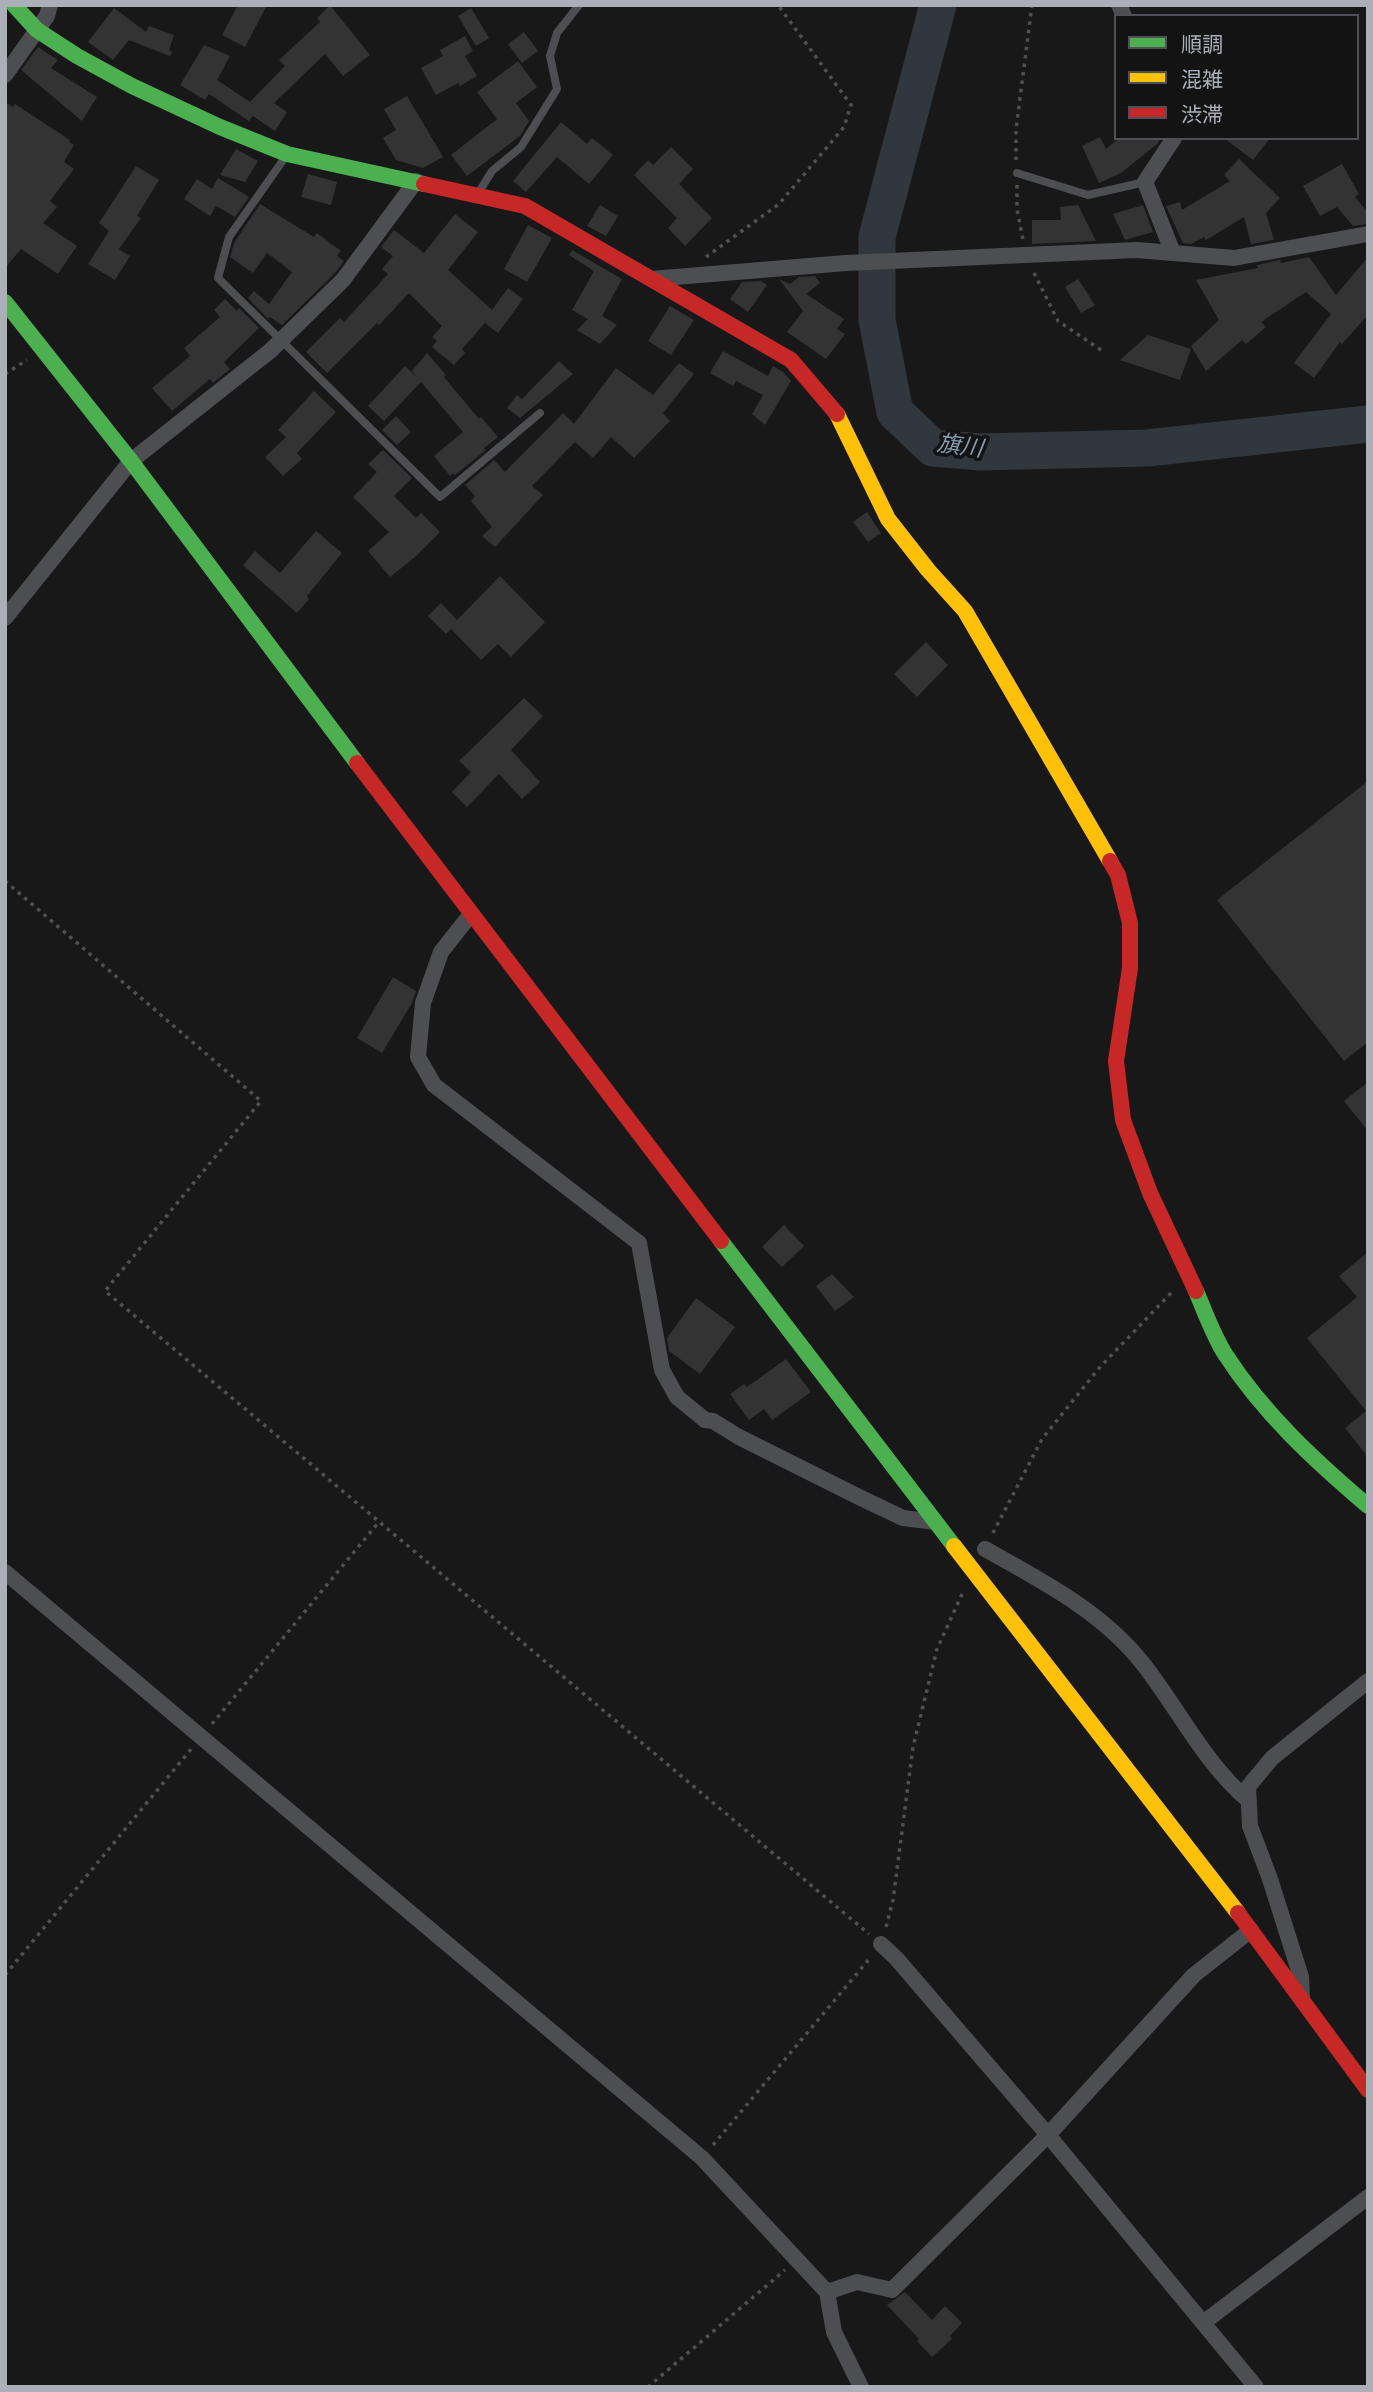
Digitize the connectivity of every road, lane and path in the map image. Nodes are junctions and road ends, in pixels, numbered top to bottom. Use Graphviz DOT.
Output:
graph roads {
  1 [pos="14,5"];
  2 [pos="50,5"];
  3 [pos="579,5"];
  4 [pos="778,5"];
  5 [pos="37,30"];
  6 [pos="5,75"];
  7 [pos="1173,140"];
  8 [pos="288,154"];
  9 [pos="1017,173"];
  10 [pos="416,181"];
  11 [pos="1145,182"];
  12 [pos="478,195"];
  13 [pos="1368,234"];
  14 [pos="1173,253"];
  15 [pos="680,276"];
  16 [pos="651,279"];
  17 [pos="5,302"];
  18 [pos="280,341"];
  19 [pos="540,413"];
  20 [pos="131,461"];
  21 [pos="5,618"];
  22 [pos="5,881"];
  23 [pos="471,914"];
  24 [pos="1188,1275"];
  25 [pos="1368,1506"];
  26 [pos="935,1522"];
  27 [pos="985,1549"];
  28 [pos="973,1570"];
  29 [pos="5,1572"];
  30 [pos="1368,1681"];
  31 [pos="1249,1801"];
  32 [pos="1251,1930"];
  33 [pos="881,1944"];
  34 [pos="1302,1997"];
  35 [pos="1368,2090"];
  36 [pos="1048,2135"];
  37 [pos="702,2158"];
  38 [pos="1368,2197"];
  39 [pos="797,2260"];
  40 [pos="827,2292"];
  41 [pos="1203,2323"];
  42 [pos="648,2387"];
  43 [pos="862,2387"];
  44 [pos="1256,2387"];
  1 -- 5 [label="street"];
  2 -- 5 [label="street"];
  3 -- 12 [label="lane"];
  4 -- 15 [label="path"];
  5 -- 6 [label="street"];
  5 -- 8 [label="street"];
  7 -- 11 [label="street"];
  8 -- 10 [label="street"];
  8 -- 18 [label="lane"];
  9 -- 11 [label="lane"];
  10 -- 12 [label="street"];
  10 -- 18 [label="street"];
  11 -- 14 [label="street"];
  12 -- 16 [label="street"];
  13 -- 14 [label="street"];
  14 -- 15 [label="street"];
  15 -- 16 [label="street"];
  16 -- 24 [label="street"];
  17 -- 20 [label="street"];
  18 -- 19 [label="lane"];
  18 -- 20 [label="street"];
  20 -- 21 [label="street"];
  20 -- 23 [label="street"];
  22 -- 33 [label="path"];
  23 -- 26 [label="street"];
  23 -- 26 [label="street"];
  24 -- 25 [label="street"];
  24 -- 27 [label="path"];
  26 -- 28 [label="street"];
  27 -- 31 [label="street"];
  28 -- 32 [label="street"];
  28 -- 33 [label="path"];
  29 -- 37 [label="street"];
  30 -- 31 [label="street"];
  31 -- 34 [label="street"];
  32 -- 34 [label="street"];
  32 -- 36 [label="street"];
  33 -- 36 [label="street"];
  33 -- 37 [label="path"];
  34 -- 35 [label="street"];
  36 -- 40 [label="street"];
  36 -- 41 [label="street"];
  37 -- 39 [label="street"];
  38 -- 41 [label="street"];
  39 -- 40 [label="street"];
  39 -- 42 [label="path"];
  40 -- 43 [label="street"];
  41 -- 44 [label="street"];
}
